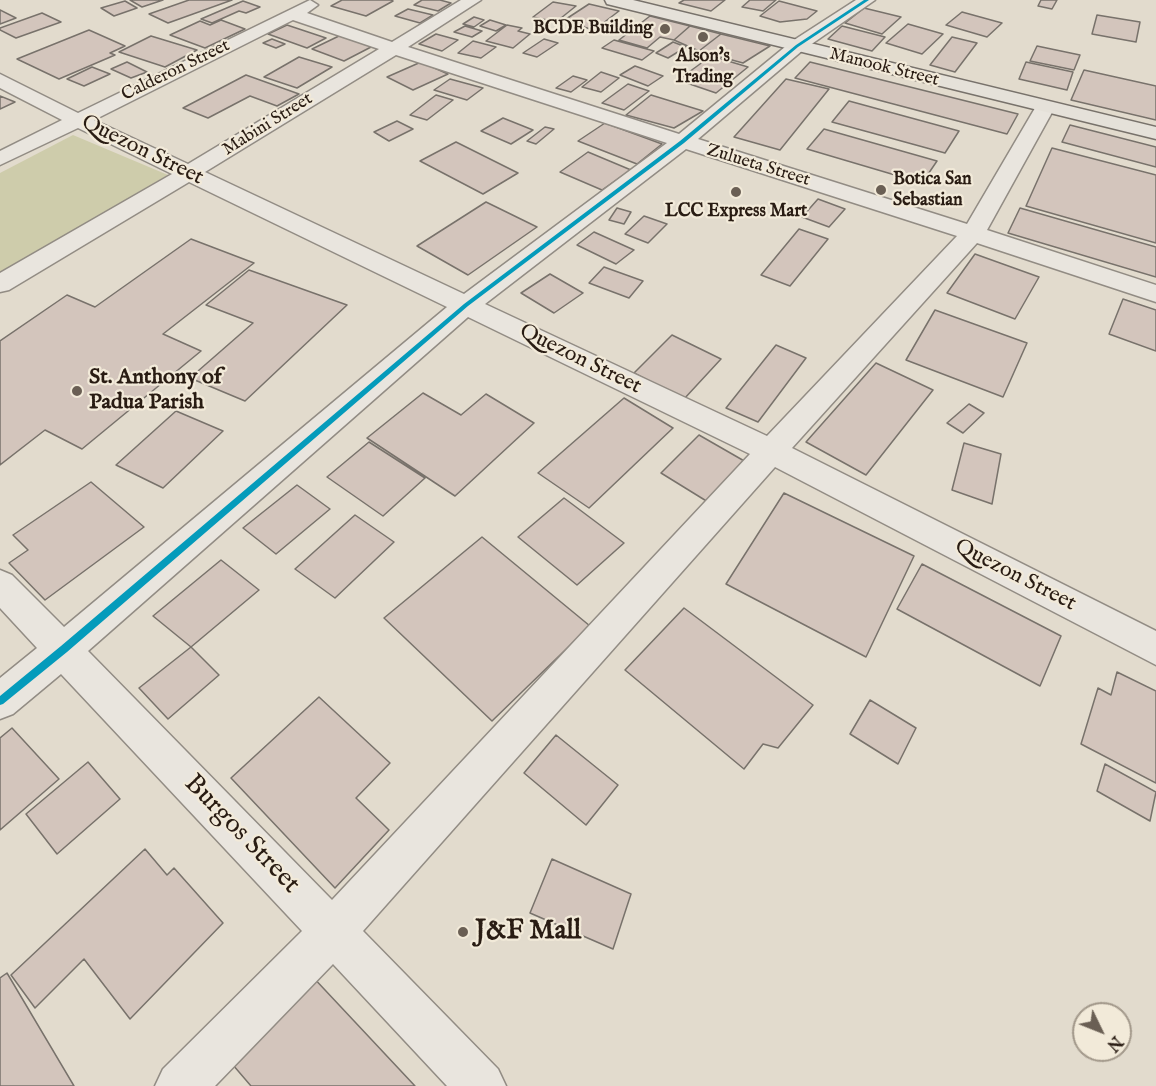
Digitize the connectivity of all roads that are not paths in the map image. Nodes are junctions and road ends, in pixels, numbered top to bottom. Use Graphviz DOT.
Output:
graph roads {
  1 [pos="320,0"];
  2 [pos="473,0"];
  3 [pos="613,0"];
  4 [pos="867,0"];
  5 [pos="292,14"];
  6 [pos="797,46"];
  7 [pos="391,48"];
  8 [pos="0,80"];
  9 [pos="1045,107"];
  10 [pos="77,120"];
  11 [pos="1156,133"];
  12 [pos="682,142"];
  13 [pos="0,159"];
  14 [pos="189,173"];
  15 [pos="974,232"];
  16 [pos="0,284"];
  17 [pos="1156,294"];
  18 [pos="466,305"];
  19 [pos="771,451"];
  20 [pos="0,585"];
  21 [pos="64,649"];
  22 [pos="1156,649"];
  23 [pos="0,701"];
  24 [pos="333,932"];
  25 [pos="180,1086"];
  26 [pos="481,1086"];
  1 -- 5 [label="street, Calderon Street"];
  2 -- 7 [label="street, Mabini Street"];
  3 -- 6 [label="main road, Manook Street"];
  4 -- 6 [label="street"];
  5 -- 7 [label="street, Zulueta Street"];
  5 -- 10 [label="street, Calderon Street"];
  6 -- 9 [label="main road, Manook Street"];
  6 -- 12 [label="street"];
  7 -- 12 [label="street, Zulueta Street"];
  7 -- 14 [label="street, Mabini Street"];
  8 -- 10 [label="street, Quezon Street"];
  9 -- 11 [label="main road, Manook Street"];
  9 -- 15 [label="street"];
  10 -- 13 [label="street, Calderon Street"];
  10 -- 14 [label="street, Quezon Street"];
  12 -- 15 [label="street, Zulueta Street"];
  12 -- 18 [label="street"];
  14 -- 16 [label="street, Mabini Street"];
  14 -- 18 [label="street, Quezon Street"];
  15 -- 17 [label="street, Zulueta Street"];
  15 -- 19 [label="street"];
  18 -- 19 [label="street, Quezon Street"];
  18 -- 21 [label="street"];
  19 -- 22 [label="street, Quezon Street"];
  19 -- 24 [label="street"];
  20 -- 21 [label="street, Burgos Street"];
  21 -- 23 [label="street"];
  21 -- 24 [label="street, Burgos Street"];
  24 -- 25 [label="street"];
  24 -- 26 [label="street, Burgos Street"];
}
